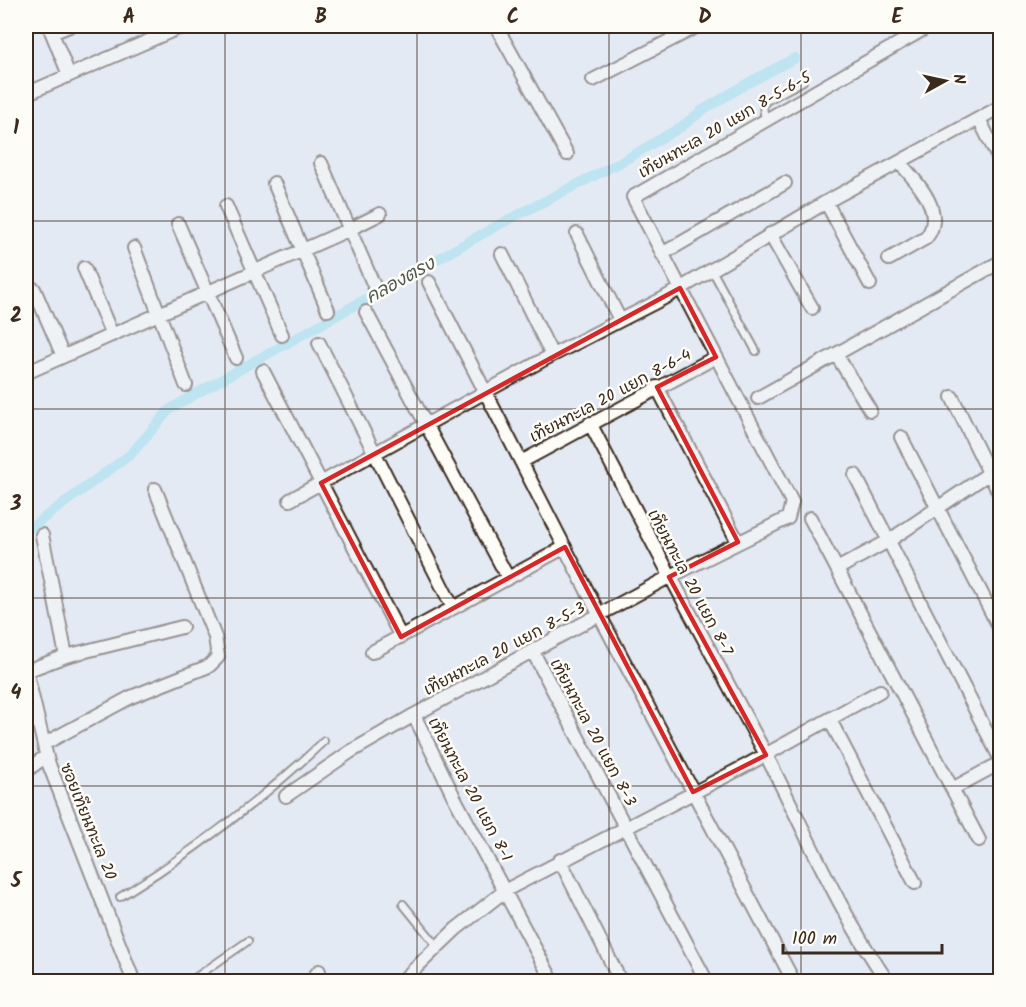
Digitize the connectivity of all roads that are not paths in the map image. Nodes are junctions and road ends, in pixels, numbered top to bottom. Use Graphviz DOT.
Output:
graph roads {
  1 [pos="69,26"];
  2 [pos="183,26"];
  3 [pos="496,26"];
  4 [pos="698,26"];
  5 [pos="50,29"];
  6 [pos="922,30"];
  7 [pos="69,75"];
  8 [pos="593,80"];
  9 [pos="803,81"];
  10 [pos="26,94"];
  11 [pos="1000,107"];
  12 [pos="980,119"];
  13 [pos="765,120"];
  14 [pos="567,154"];
  15 [pos="1000,160"];
  16 [pos="899,162"];
  17 [pos="321,163"];
  18 [pos="274,183"];
  19 [pos="785,183"];
  20 [pos="826,202"];
  21 [pos="226,206"];
  22 [pos="380,214"];
  23 [pos="178,224"];
  24 [pos="348,231"];
  25 [pos="577,234"];
  26 [pos="770,234"];
  27 [pos="134,248"];
  28 [pos="303,251"];
  29 [pos="502,254"];
  30 [pos="662,254"];
  31 [pos="889,259"];
  32 [pos="1000,262"];
  33 [pos="84,268"];
  34 [pos="711,269"];
  35 [pos="255,272"];
  36 [pos="429,282"];
  37 [pos="870,284"];
  38 [pos="375,288"];
  39 [pos="680,288"];
  40 [pos="33,289"];
  41 [pos="206,292"];
  42 [pos="812,308"];
  43 [pos="328,310"];
  44 [pos="366,312"];
  45 [pos="160,314"];
  46 [pos="620,320"];
  47 [pos="112,335"];
  48 [pos="282,336"];
  49 [pos="319,343"];
  50 [pos="756,351"];
  51 [pos="836,354"];
  52 [pos="552,355"];
  53 [pos="63,356"];
  54 [pos="716,357"];
  55 [pos="236,358"];
  56 [pos="262,371"];
  57 [pos="26,373"];
  58 [pos="186,385"];
  59 [pos="657,387"];
  60 [pos="485,392"];
  61 [pos="952,397"];
  62 [pos="758,398"];
  63 [pos="870,410"];
  64 [pos="590,423"];
  65 [pos="425,426"];
  66 [pos="901,437"];
  67 [pos="375,453"];
  68 [pos="521,462"];
  69 [pos="1000,466"];
  70 [pos="989,473"];
  71 [pos="855,475"];
  72 [pos="321,483"];
  73 [pos="155,489"];
  74 [pos="1000,495"];
  75 [pos="290,500"];
  76 [pos="939,508"];
  77 [pos="810,518"];
  78 [pos="42,535"];
  79 [pos="890,540"];
  80 [pos="738,542"];
  81 [pos="565,547"];
  82 [pos="837,569"];
  83 [pos="669,577"];
  84 [pos="508,578"];
  85 [pos="452,606"];
  86 [pos="600,616"];
  87 [pos="182,627"];
  88 [pos="1000,629"];
  89 [pos="401,637"];
  90 [pos="372,652"];
  91 [pos="533,652"];
  92 [pos="66,656"];
  93 [pos="26,670"];
  94 [pos="880,691"];
  95 [pos="419,712"];
  96 [pos="830,720"];
  97 [pos="324,741"];
  98 [pos="45,750"];
  99 [pos="766,755"];
  100 [pos="1000,758"];
  101 [pos="1000,763"];
  102 [pos="26,771"];
  103 [pos="952,789"];
  104 [pos="693,792"];
  105 [pos="286,796"];
  106 [pos="626,828"];
  107 [pos="979,840"];
  108 [pos="560,860"];
  109 [pos="915,883"];
  110 [pos="506,890"];
  111 [pos="120,897"];
  112 [pos="404,904"];
  113 [pos="248,941"];
  114 [pos="438,947"];
  115 [pos="319,971"];
  116 [pos="134,981"];
  117 [pos="189,981"];
  118 [pos="310,981"];
  119 [pos="401,981"];
  120 [pos="553,981"];
  121 [pos="621,981"];
  122 [pos="707,981"];
  123 [pos="794,981"];
  124 [pos="888,981"];
  1 -- 5 [label="street"];
  2 -- 7 [label="street"];
  3 -- 14 [label="street"];
  4 -- 8 [label="street"];
  5 -- 7 [label="street"];
  6 -- 13 [label="street, เทียนทะเล 20 แยก 8-5-6-5"];
  7 -- 10 [label="street"];
  9 -- 13 [label="lane"];
  11 -- 12 [label="street"];
  12 -- 15 [label="street"];
  12 -- 16 [label="street"];
  13 -- 30 [label="street, เทียนทะเล 20 แยก 8-5-6-5"];
  16 -- 20 [label="street"];
  16 -- 31 [label="street"];
  17 -- 24 [label="street"];
  18 -- 28 [label="street"];
  19 -- 30 [label="street"];
  20 -- 26 [label="street"];
  20 -- 37 [label="street"];
  21 -- 35 [label="street"];
  22 -- 24 [label="street"];
  23 -- 41 [label="street"];
  24 -- 28 [label="street"];
  24 -- 38 [label="street"];
  25 -- 46 [label="street"];
  26 -- 34 [label="street"];
  26 -- 42 [label="street"];
  27 -- 45 [label="street"];
  28 -- 35 [label="street"];
  28 -- 43 [label="street"];
  29 -- 52 [label="street"];
  30 -- 39 [label="street, เทียนทะเล 20 แยก 8-5-6-5"];
  32 -- 51 [label="street"];
  33 -- 47 [label="street"];
  34 -- 39 [label="street"];
  34 -- 50 [label="lane"];
  35 -- 41 [label="street"];
  35 -- 48 [label="street"];
  36 -- 60 [label="street"];
  39 -- 46 [label="street"];
  39 -- 54 [label="street, เทียนทะเล 20 แยก 8-5-6-5"];
  40 -- 53 [label="street"];
  41 -- 45 [label="street"];
  41 -- 55 [label="street"];
  44 -- 65 [label="street"];
  45 -- 47 [label="street"];
  45 -- 58 [label="street"];
  46 -- 52 [label="street"];
  47 -- 53 [label="street"];
  49 -- 67 [label="street"];
  51 -- 62 [label="street"];
  51 -- 63 [label="street"];
  52 -- 60 [label="street"];
  53 -- 57 [label="street"];
  54 -- 59 [label="street, เทียนทะเล 20 แยก 8-6-4"];
  54 -- 80 [label="street, เทียนทะเล 20 แยก 8-5-6-5"];
  56 -- 72 [label="street"];
  59 -- 64 [label="street, เทียนทะเล 20 แยก 8-6-4"];
  59 -- 80 [label="street"];
  60 -- 65 [label="street"];
  60 -- 68 [label="street"];
  61 -- 70 [label="street"];
  64 -- 68 [label="street, เทียนทะเล 20 แยก 8-6-4"];
  64 -- 83 [label="street, เทียนทะเล 20 แยก 8-7"];
  65 -- 67 [label="street"];
  65 -- 84 [label="street"];
  66 -- 76 [label="street"];
  67 -- 72 [label="street"];
  67 -- 85 [label="street"];
  68 -- 81 [label="street"];
  69 -- 70 [label="street"];
  70 -- 74 [label="street"];
  70 -- 76 [label="street"];
  71 -- 79 [label="street"];
  72 -- 75 [label="street"];
  72 -- 89 [label="street"];
  73 -- 98 [label="street"];
  76 -- 79 [label="street"];
  76 -- 88 [label="street"];
  77 -- 82 [label="street"];
  78 -- 92 [label="street"];
  79 -- 82 [label="street"];
  79 -- 100 [label="street"];
  80 -- 83 [label="street, เทียนทะเล 20 แยก 8-5-3"];
  81 -- 84 [label="street"];
  81 -- 86 [label="street"];
  82 -- 103 [label="street"];
  83 -- 86 [label="street, เทียนทะเล 20 แยก 8-5-3"];
  83 -- 99 [label="street, เทียนทะเล 20 แยก 8-7"];
  84 -- 85 [label="street"];
  85 -- 89 [label="street"];
  86 -- 91 [label="street, เทียนทะเล 20 แยก 8-5-3"];
  86 -- 104 [label="street"];
  87 -- 92 [label="street"];
  89 -- 90 [label="street"];
  91 -- 95 [label="street, เทียนทะเล 20 แยก 8-5-3"];
  91 -- 106 [label="street, เทียนทะเล 20 แยก 8-3"];
  92 -- 93 [label="street"];
  93 -- 98 [label="street, ซอยเทียนทะเล 20"];
  94 -- 96 [label="street"];
  95 -- 105 [label="street, เทียนทะเล 20 แยก 8-5-3"];
  95 -- 110 [label="street, เทียนทะเล 20 แยก 8-1"];
  96 -- 99 [label="street"];
  96 -- 109 [label="street"];
  97 -- 111 [label="lane"];
  98 -- 102 [label="street"];
  98 -- 116 [label="street, ซอยเทียนทะเล 20"];
  99 -- 104 [label="street"];
  99 -- 124 [label="street, เทียนทะเล 20 แยก 8-7"];
  101 -- 103 [label="street"];
  103 -- 107 [label="street"];
  104 -- 106 [label="street"];
  104 -- 123 [label="street"];
  106 -- 108 [label="street"];
  106 -- 122 [label="street, เทียนทะเล 20 แยก 8-3"];
  108 -- 110 [label="street"];
  108 -- 121 [label="street"];
  110 -- 114 [label="street"];
  110 -- 120 [label="street, เทียนทะเล 20 แยก 8-1"];
  112 -- 114 [label="lane"];
  113 -- 117 [label="lane"];
  114 -- 119 [label="street"];
  115 -- 118 [label="street"];
}
